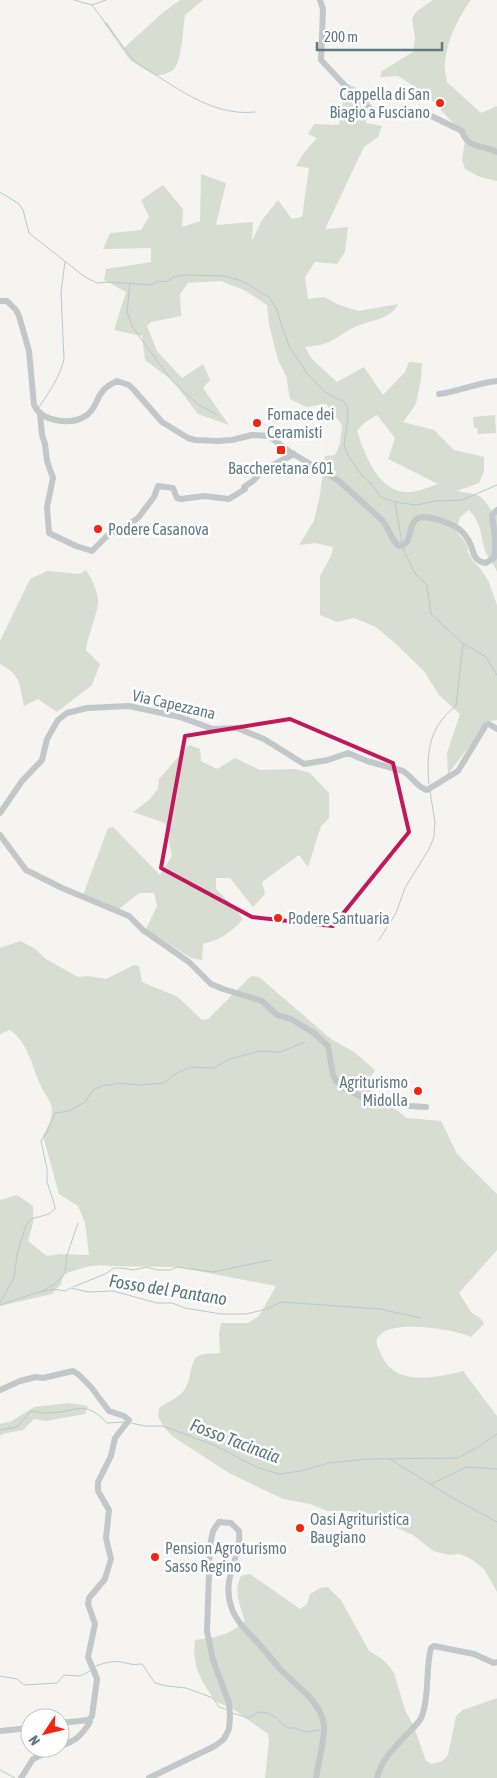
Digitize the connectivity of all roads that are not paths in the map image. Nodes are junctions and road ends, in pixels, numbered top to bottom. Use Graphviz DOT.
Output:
graph roads {
  1 [pos="320,0"];
  2 [pos="497,152"];
  3 [pos="0,300"];
  4 [pos="497,381"];
  5 [pos="439,394"];
  6 [pos="40,413"];
  7 [pos="294,454"];
  8 [pos="497,510"];
  9 [pos="496,729"];
  10 [pos="0,813"];
  11 [pos="0,835"];
  12 [pos="426,1107"];
  13 [pos="0,1390"];
  14 [pos="497,1662"];
  15 [pos="89,1720"];
  16 [pos="70,1722"];
  17 [pos="20,1729"];
  18 [pos="0,1731"];
  19 [pos="70,1743"];
  20 [pos="35,1758"];
  21 [pos="21,1778"];
  22 [pos="149,1778"];
  23 [pos="316,1778"];
  24 [pos="377,1778"];
  1 -- 2 [label="street"];
  3 -- 6 [label="street"];
  4 -- 5 [label="street"];
  6 -- 7 [label="street"];
  6 -- 7 [label="street"];
  7 -- 8 [label="street"];
  9 -- 10 [label="street, Via Capezzana"];
  11 -- 12 [label="street"];
  13 -- 15 [label="street"];
  14 -- 24 [label="street"];
  15 -- 16 [label="street"];
  15 -- 19 [label="street"];
  17 -- 18 [label="street"];
  20 -- 21 [label="street"];
  22 -- 23 [label="street"];
}
